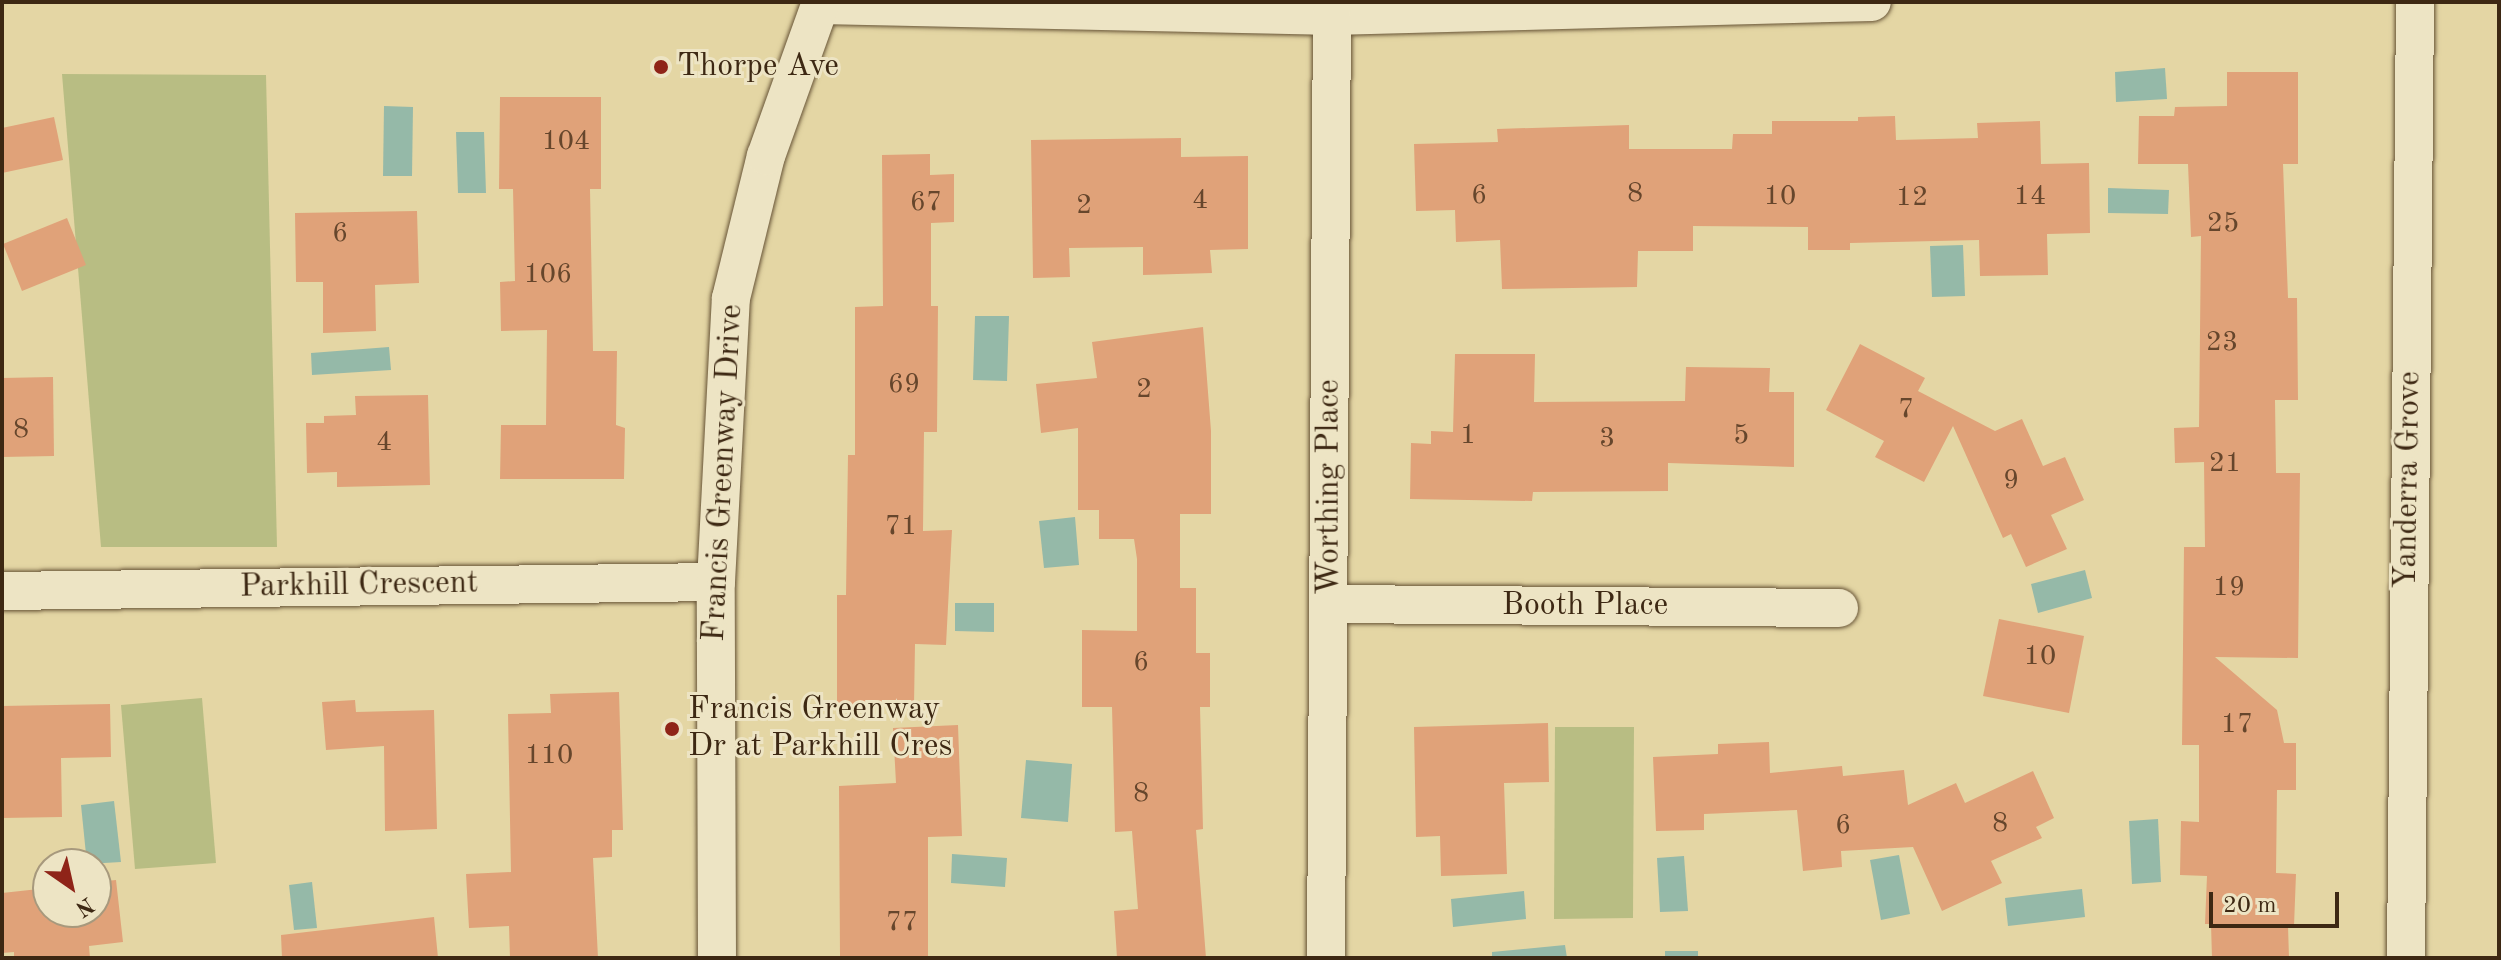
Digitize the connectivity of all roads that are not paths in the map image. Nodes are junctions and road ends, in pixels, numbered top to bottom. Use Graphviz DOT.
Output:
graph roads {
  1 [pos="1872,2"];
  2 [pos="2415,2"];
  3 [pos="821,3"];
  4 [pos="1332,16"];
  5 [pos="716,582"];
  6 [pos="2,591"];
  7 [pos="1330,604"];
  8 [pos="1839,608"];
  9 [pos="717,958"];
  10 [pos="1326,958"];
  11 [pos="2406,958"];
  1 -- 4 [label="street"];
  2 -- 11 [label="street, Yanderra Grove"];
  3 -- 4 [label="street"];
  3 -- 5 [label="street, Francis Greenway Drive"];
  4 -- 7 [label="street, Worthing Place"];
  5 -- 6 [label="street, Parkhill Crescent"];
  5 -- 9 [label="street, Francis Greenway Drive"];
  7 -- 8 [label="street, Booth Place"];
  7 -- 10 [label="street, Worthing Place"];
}
